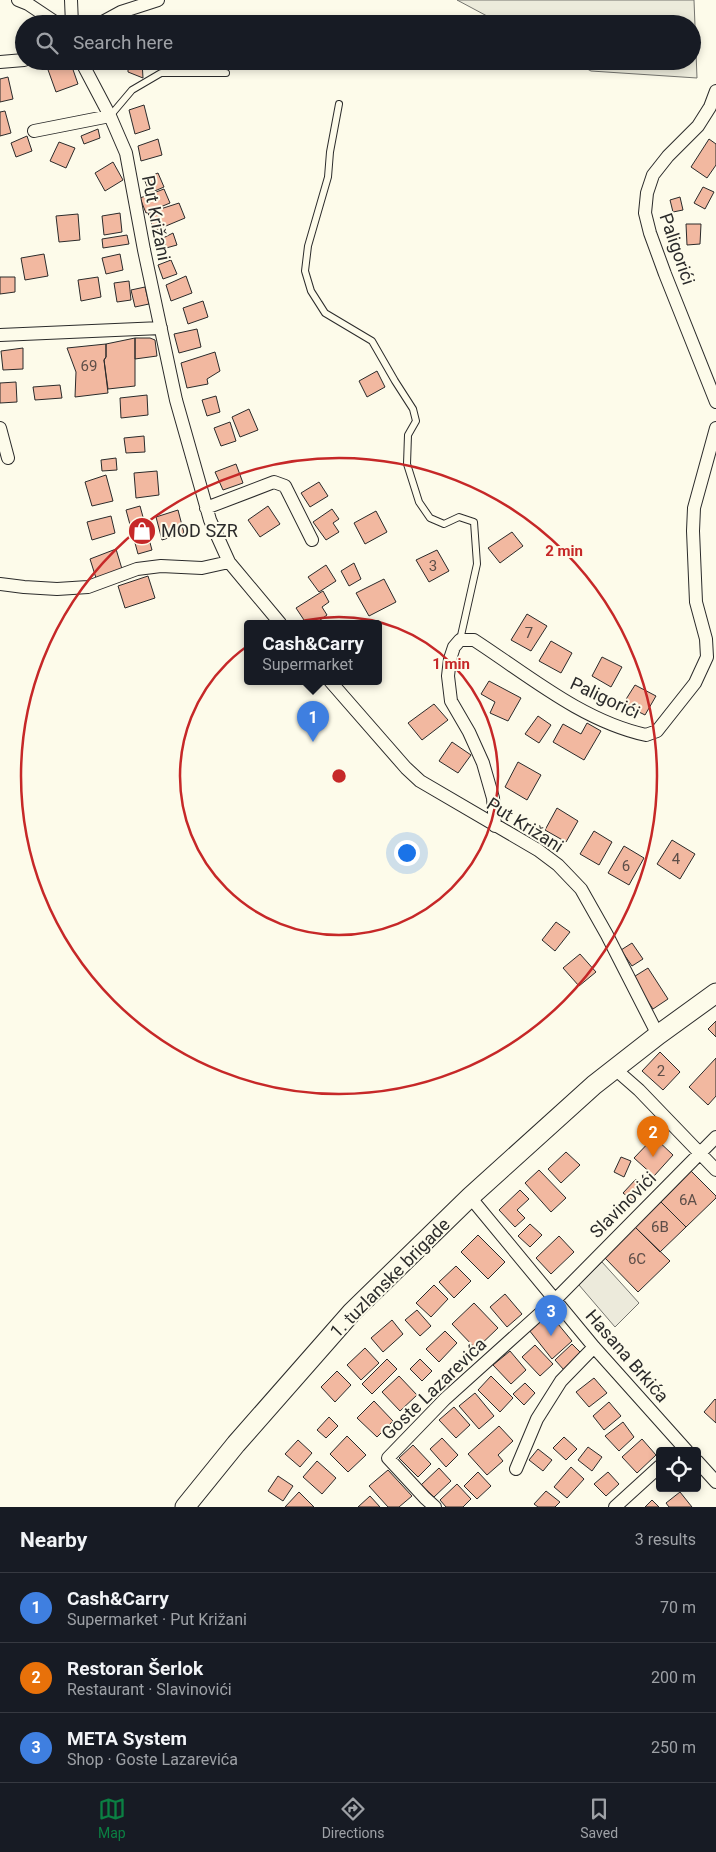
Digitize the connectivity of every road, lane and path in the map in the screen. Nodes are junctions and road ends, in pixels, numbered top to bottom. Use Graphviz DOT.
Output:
graph roads {
  1 [pos="18,0"];
  2 [pos="71,0"];
  3 [pos="158,0"];
  4 [pos="44,15"];
  5 [pos="72,15"];
  6 [pos="116,15"];
  7 [pos="15,61"];
  8 [pos="0,62"];
  9 [pos="86,70"];
  10 [pos="226,73"];
  11 [pos="716,92"];
  12 [pos="338,104"];
  13 [pos="110,116"];
  14 [pos="34,131"];
  15 [pos="162,328"];
  16 [pos="0,335"];
  17 [pos="716,402"];
  18 [pos="0,428"];
  19 [pos="716,428"];
  20 [pos="8,458"];
  21 [pos="206,508"];
  22 [pos="312,540"];
  23 [pos="229,562"];
  24 [pos="0,584"];
  25 [pos="277,620"];
  26 [pos="460,640"];
  27 [pos="333,685"];
  28 [pos="495,826"];
  29 [pos="716,993"];
  30 [pos="658,1034"];
  31 [pos="615,1069"];
  32 [pos="716,1137"];
  33 [pos="700,1152"];
  34 [pos="716,1170"];
  35 [pos="470,1197"];
  36 [pos="556,1300"];
  37 [pos="594,1347"];
  38 [pos="680,1447"];
  39 [pos="701,1466"];
  40 [pos="516,1469"];
  41 [pos="656,1470"];
  42 [pos="716,1482"];
  43 [pos="185,1507"];
  44 [pos="435,1507"];
  45 [pos="615,1507"];
  1 -- 4 [label="street"];
  2 -- 5 [label="street"];
  3 -- 6 [label="street"];
  7 -- 8 [label="street"];
  9 -- 13 [label="street, Put Križani"];
  10 -- 13 [label="lane"];
  11 -- 17 [label="street, Paligorići"];
  12 -- 26 [label="lane"];
  13 -- 14 [label="street"];
  13 -- 15 [label="street, Put Križani"];
  15 -- 16 [label="street"];
  15 -- 21 [label="street, Put Križani"];
  18 -- 20 [label="street"];
  19 -- 26 [label="street, Paligorići"];
  21 -- 22 [label="street"];
  21 -- 23 [label="street, Put Križani"];
  23 -- 24 [label="street"];
  23 -- 25 [label="street, Put Križani"];
  26 -- 28 [label="street"];
  27 -- 28 [label="street, Put Križani"];
  28 -- 30 [label="street, Put Križani"];
  29 -- 30 [label="main road, 1. tuzlanske brigade"];
  30 -- 31 [label="main road, 1. tuzlanske brigade"];
  31 -- 33 [label="street"];
  31 -- 35 [label="main road, 1. tuzlanske brigade"];
  32 -- 33 [label="street, Slavinovići"];
  33 -- 34 [label="street"];
  33 -- 36 [label="street, Slavinovići"];
  35 -- 36 [label="street, Hasana Brkića"];
  35 -- 43 [label="main road, 1. tuzlanske brigade"];
  36 -- 37 [label="street, Hasana Brkića"];
  36 -- 44 [label="street, Goste Lazarevića"];
  37 -- 38 [label="street, Hasana Brkića"];
  37 -- 40 [label="street"];
  39 -- 42 [label="street"];
  41 -- 45 [label="street"];
}
